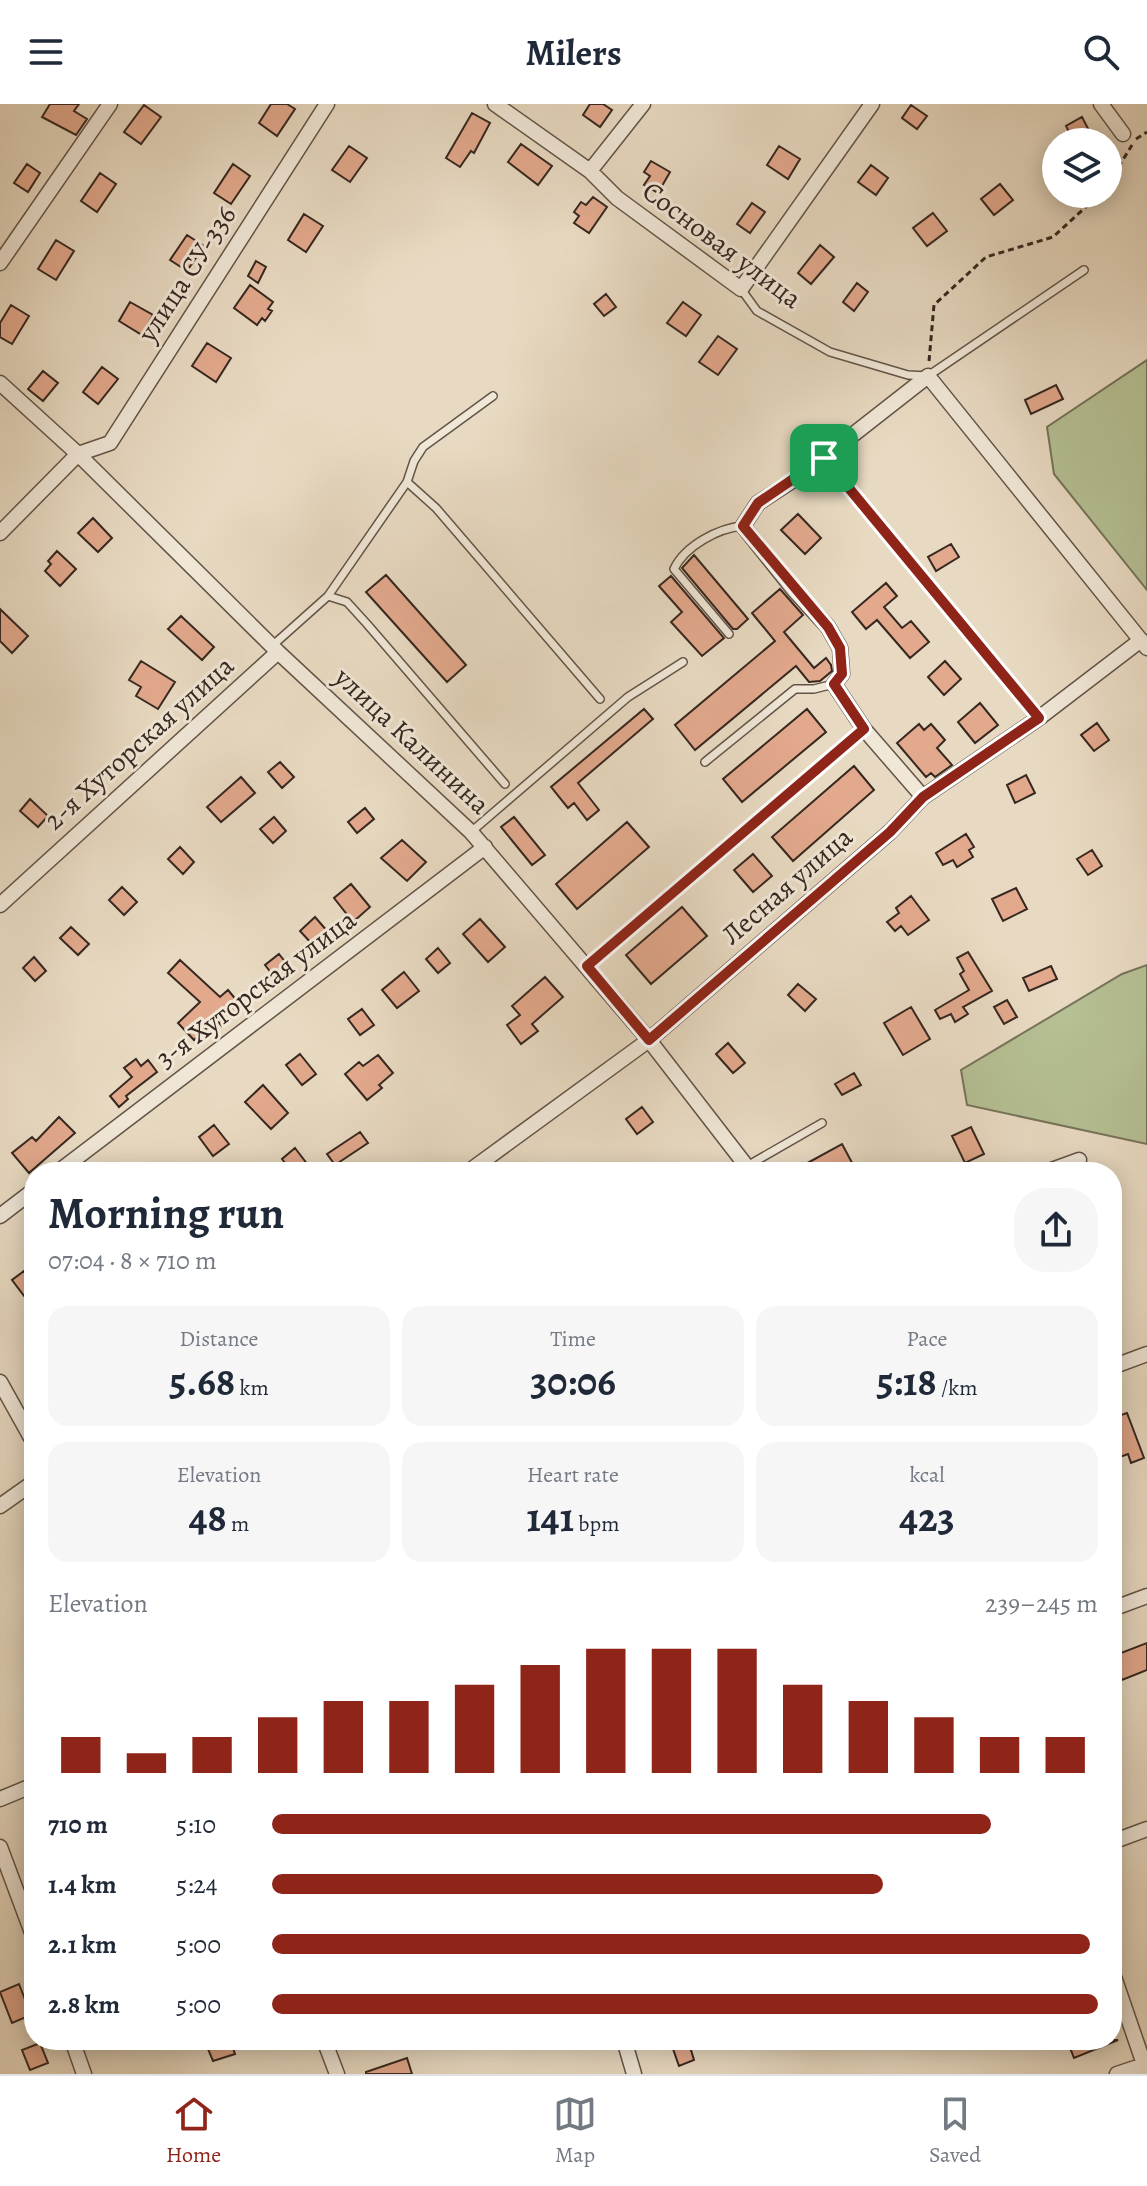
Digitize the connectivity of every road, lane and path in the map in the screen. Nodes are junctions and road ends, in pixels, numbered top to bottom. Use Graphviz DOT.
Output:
graph roads {
  1 [pos="110,104"];
  2 [pos="327,104"];
  3 [pos="495,104"];
  4 [pos="643,104"];
  5 [pos="872,104"];
  6 [pos="1101,104"];
  7 [pos="1129,136"];
  8 [pos="1122,152"];
  9 [pos="590,171"];
  10 [pos="1085,208"];
  11 [pos="0,263"];
  12 [pos="1084,270"];
  13 [pos="741,289"];
  14 [pos="928,376"];
  15 [pos="0,383"];
  16 [pos="493,396"];
  17 [pos="78,454"];
  18 [pos="824,458"];
  19 [pos="407,482"];
  20 [pos="743,526"];
  21 [pos="0,533"];
  22 [pos="328,596"];
  23 [pos="729,634"];
  24 [pos="1144,644"];
  25 [pos="275,649"];
  26 [pos="683,662"];
  27 [pos="834,684"];
  28 [pos="600,699"];
  29 [pos="1039,718"];
  30 [pos="864,729"];
  31 [pos="705,762"];
  32 [pos="505,784"];
  33 [pos="923,797"];
  34 [pos="471,832"];
  35 [pos="485,847"];
  36 [pos="0,905"];
  37 [pos="587,966"];
  38 [pos="649,1040"];
  39 [pos="822,1123"];
  40 [pos="1079,1160"];
  41 [pos="71,1162"];
  42 [pos="482,1162"];
  43 [pos="744,1162"];
  44 [pos="760,1162"];
  45 [pos="1074,1162"];
  46 [pos="24,1198"];
  47 [pos="0,1216"];
  48 [pos="1147,1354"];
  49 [pos="1122,1363"];
  50 [pos="0,1382"];
  51 [pos="24,1425"];
  52 [pos="24,1489"];
  53 [pos="0,1506"];
  54 [pos="1147,1596"];
  55 [pos="1122,1605"];
  56 [pos="24,1789"];
  57 [pos="0,1799"];
  58 [pos="1147,1829"];
  59 [pos="1122,1838"];
  60 [pos="0,1847"];
  61 [pos="24,1911"];
  62 [pos="1122,1999"];
  63 [pos="76,2050"];
  64 [pos="328,2050"];
  65 [pos="627,2050"];
  66 [pos="1146,2067"];
  67 [pos="84,2074"];
  68 [pos="337,2074"];
  69 [pos="634,2074"];
  70 [pos="1117,2074"];
  1 -- 11 [label="street"];
  2 -- 17 [label="street, улица СУ-336"];
  3 -- 9 [label="street, Сосновая улица"];
  4 -- 9 [label="street"];
  5 -- 13 [label="street"];
  6 -- 7 [label="street"];
  7 -- 8 [label="path"];
  9 -- 13 [label="street, Сосновая улица"];
  10 -- 14 [label="path"];
  12 -- 14 [label="lane"];
  13 -- 14 [label="lane, Сосновая улица"];
  14 -- 18 [label="street"];
  14 -- 24 [label="street"];
  15 -- 17 [label="street, улица Калинина"];
  16 -- 19 [label="lane"];
  17 -- 21 [label="street"];
  17 -- 25 [label="street, улица Калинина"];
  18 -- 20 [label="street"];
  18 -- 29 [label="lane"];
  19 -- 22 [label="lane"];
  19 -- 28 [label="lane"];
  20 -- 23 [label="lane"];
  20 -- 27 [label="street"];
  22 -- 25 [label="lane"];
  22 -- 32 [label="lane"];
  24 -- 29 [label="street, Лесная улица"];
  25 -- 34 [label="street, улица Калинина"];
  25 -- 36 [label="street, 2-я Хуторская улица"];
  26 -- 34 [label="lane"];
  27 -- 30 [label="street"];
  27 -- 31 [label="lane"];
  29 -- 33 [label="street, Лесная улица"];
  30 -- 33 [label="street"];
  30 -- 37 [label="lane"];
  33 -- 38 [label="street, Лесная улица"];
  34 -- 35 [label="street, улица Калинина"];
  35 -- 37 [label="street, улица Калинина"];
  35 -- 41 [label="street, 3-я Хуторская улица"];
  37 -- 38 [label="street, улица Калинина"];
  38 -- 42 [label="street, Лесная улица"];
  38 -- 43 [label="street, улица Калинина"];
  39 -- 44 [label="lane"];
  40 -- 45 [label="street"];
  46 -- 47 [label="street"];
  48 -- 49 [label="street"];
  50 -- 51 [label="street"];
  52 -- 53 [label="street"];
  54 -- 55 [label="street"];
  56 -- 57 [label="street"];
  58 -- 59 [label="street"];
  60 -- 61 [label="street"];
  62 -- 66 [label="street"];
  63 -- 67 [label="street"];
  64 -- 68 [label="street"];
  65 -- 69 [label="street"];
  66 -- 70 [label="street"];
}
